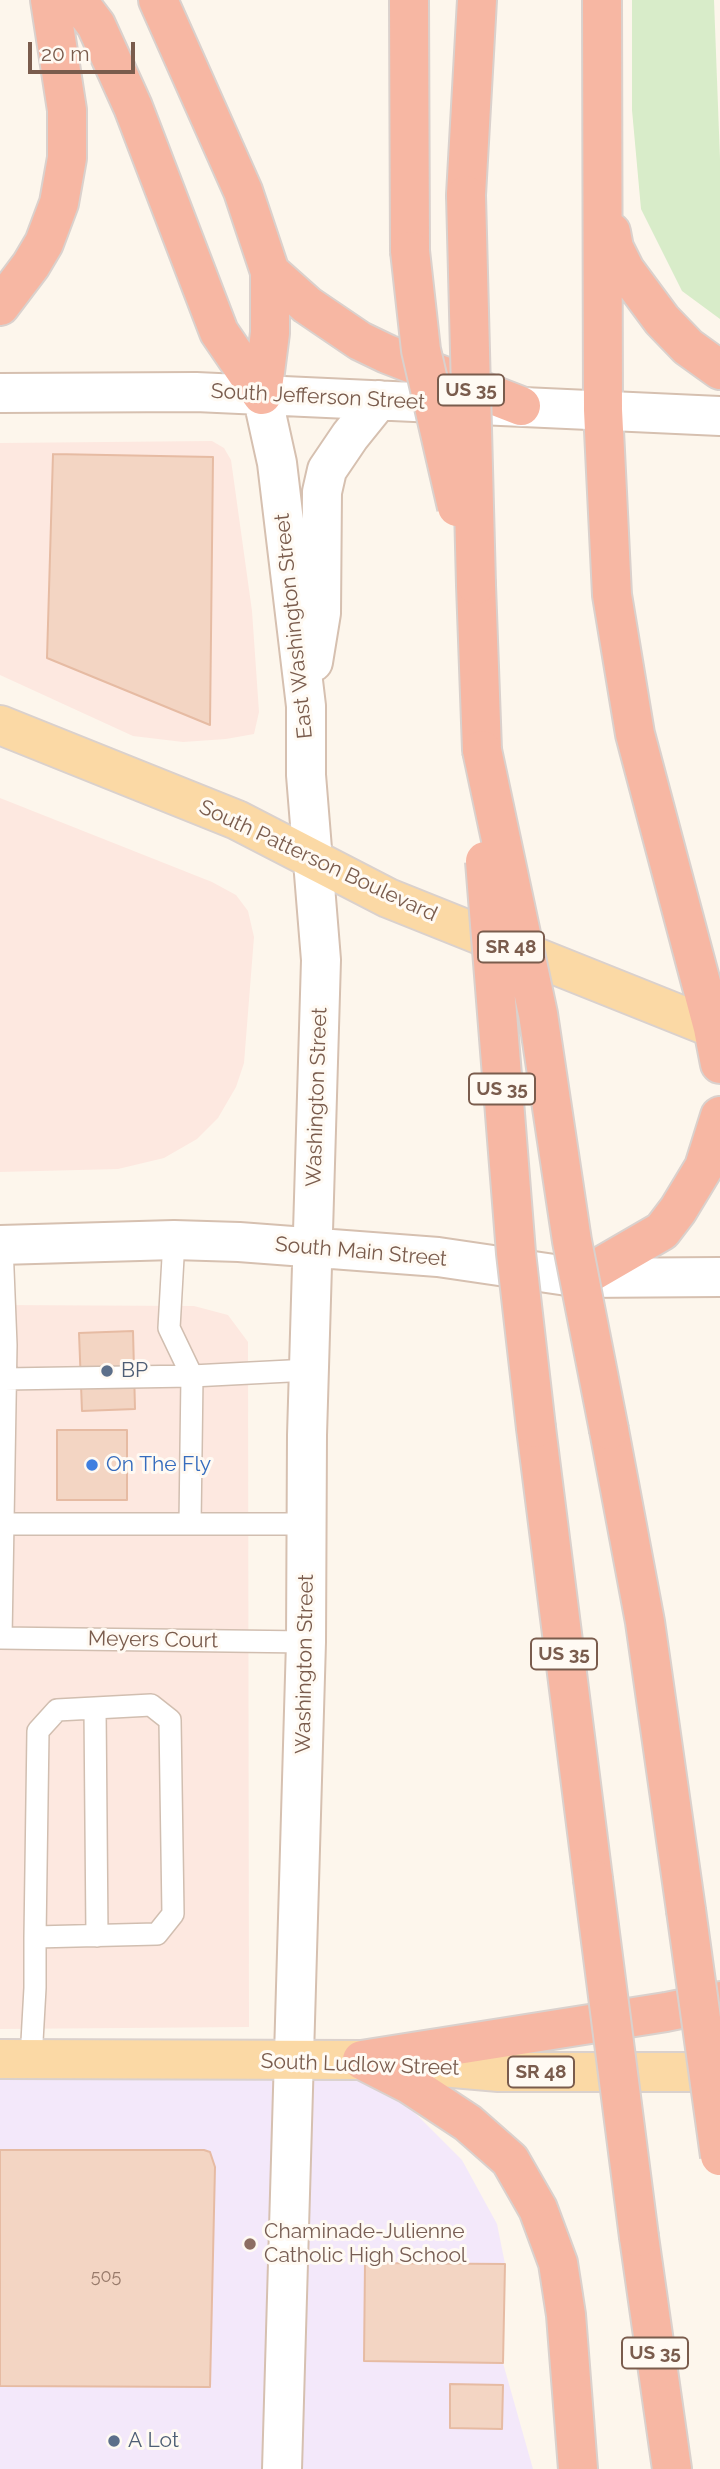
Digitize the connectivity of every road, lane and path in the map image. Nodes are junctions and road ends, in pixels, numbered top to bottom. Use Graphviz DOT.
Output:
graph roads {
  1 [pos="50,0"];
  2 [pos="78,0"];
  3 [pos="158,0"];
  4 [pos="409,0"];
  5 [pos="477,0"];
  6 [pos="602,0"];
  7 [pos="603,201"];
  8 [pos="270,272"];
  9 [pos="0,306"];
  10 [pos="720,370"];
  11 [pos="0,393"];
  12 [pos="262,396"];
  13 [pos="379,400"];
  14 [pos="521,406"];
  15 [pos="603,410"];
  16 [pos="720,416"];
  17 [pos="476,585"];
  18 [pos="306,706"];
  19 [pos="0,725"];
  20 [pos="482,750"];
  21 [pos="313,859"];
  22 [pos="718,1039"];
  23 [pos="720,1116"];
  24 [pos="174,1240"];
  25 [pos="1,1245"];
  26 [pos="313,1247"];
  27 [pos="720,1277"];
  28 [pos="581,1278"];
  29 [pos="309,1370"];
  30 [pos="192,1376"];
  31 [pos="5,1380"];
  32 [pos="3,1524"];
  33 [pos="190,1524"];
  34 [pos="307,1524"];
  35 [pos="1,1638"];
  36 [pos="306,1642"];
  37 [pos="95,1708"];
  38 [pos="97,1936"];
  39 [pos="35,1937"];
  40 [pos="720,2001"];
  41 [pos="15,2059"];
  42 [pos="293,2060"];
  43 [pos="362,2060"];
  44 [pos="720,2071"];
  45 [pos="720,2157"];
  46 [pos="282,2469"];
  47 [pos="578,2469"];
  48 [pos="672,2469"];
  1 -- 9 [label="highway"];
  2 -- 12 [label="highway"];
  3 -- 8 [label="highway"];
  4 -- 17 [label="highway, bridge"];
  5 -- 17 [label="highway, US 35, bridge"];
  6 -- 7 [label="highway"];
  7 -- 10 [label="highway"];
  7 -- 15 [label="highway"];
  8 -- 12 [label="highway"];
  8 -- 14 [label="highway"];
  11 -- 12 [label="street, South Jefferson Street"];
  12 -- 13 [label="street, South Jefferson Street"];
  12 -- 18 [label="street, East Washington Street"];
  13 -- 14 [label="street, South Jefferson Street"];
  13 -- 18 [label="street"];
  14 -- 15 [label="street, South Jefferson Street"];
  15 -- 16 [label="street, South Jefferson Street"];
  15 -- 22 [label="highway"];
  17 -- 20 [label="highway, US 35"];
  18 -- 21 [label="street, East Washington Street"];
  19 -- 21 [label="main road, South Patterson Boulevard / SR 48"];
  20 -- 45 [label="highway, bridge"];
  20 -- 48 [label="highway, US 35, bridge"];
  21 -- 22 [label="main road, South Patterson Boulevard / SR 48"];
  21 -- 26 [label="street, Washington Street"];
  23 -- 28 [label="highway"];
  24 -- 25 [label="street, South Main Street"];
  24 -- 26 [label="street, South Main Street"];
  24 -- 30 [label="lane"];
  25 -- 31 [label="lane"];
  26 -- 28 [label="street, South Main Street"];
  26 -- 29 [label="street, Washington Street"];
  27 -- 28 [label="street, South Main Street"];
  29 -- 30 [label="lane"];
  29 -- 34 [label="street, Washington Street"];
  30 -- 31 [label="lane"];
  30 -- 33 [label="lane"];
  31 -- 32 [label="lane"];
  32 -- 33 [label="lane"];
  32 -- 35 [label="lane"];
  33 -- 34 [label="lane"];
  34 -- 36 [label="street, Washington Street"];
  35 -- 36 [label="lane, Meyers Court"];
  36 -- 42 [label="street, Washington Street"];
  37 -- 38 [label="lane"];
  37 -- 38 [label="lane"];
  37 -- 39 [label="lane"];
  38 -- 39 [label="lane"];
  39 -- 41 [label="lane"];
  40 -- 43 [label="highway"];
  41 -- 42 [label="main road, South Ludlow Street / SR 48"];
  42 -- 43 [label="main road, South Ludlow Street / SR 48"];
  42 -- 46 [label="street, Washington Street"];
  43 -- 44 [label="main road, South Ludlow Street / SR 48"];
  43 -- 47 [label="highway"];
}
